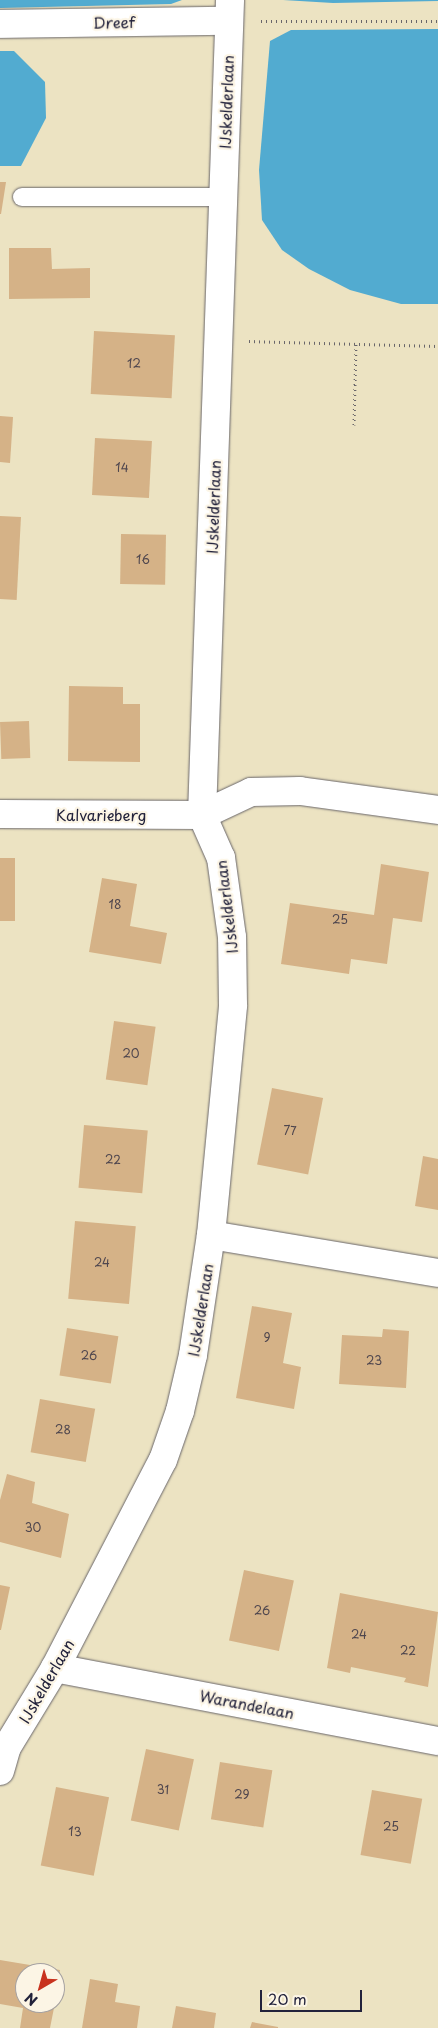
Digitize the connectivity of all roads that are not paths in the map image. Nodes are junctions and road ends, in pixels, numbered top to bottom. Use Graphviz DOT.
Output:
graph roads {
  1 [pos="229,10"];
  2 [pos="0,24"];
  3 [pos="223,197"];
  4 [pos="22,198"];
  5 [pos="438,810"];
  6 [pos="0,814"];
  7 [pos="202,815"];
  8 [pos="211,1235"];
  9 [pos="438,1273"];
  10 [pos="55,1668"];
  11 [pos="438,1741"];
  12 [pos="0,1771"];
  1 -- 2 [label="street, Dreef"];
  1 -- 3 [label="street, IJskelderlaan"];
  3 -- 4 [label="lane"];
  3 -- 7 [label="street, IJskelderlaan"];
  5 -- 7 [label="street"];
  6 -- 7 [label="street, Kalvarieberg"];
  7 -- 8 [label="street, IJskelderlaan"];
  8 -- 9 [label="street"];
  8 -- 10 [label="street, IJskelderlaan"];
  10 -- 11 [label="street, Warandelaan"];
  10 -- 12 [label="street, IJskelderlaan"];
}
